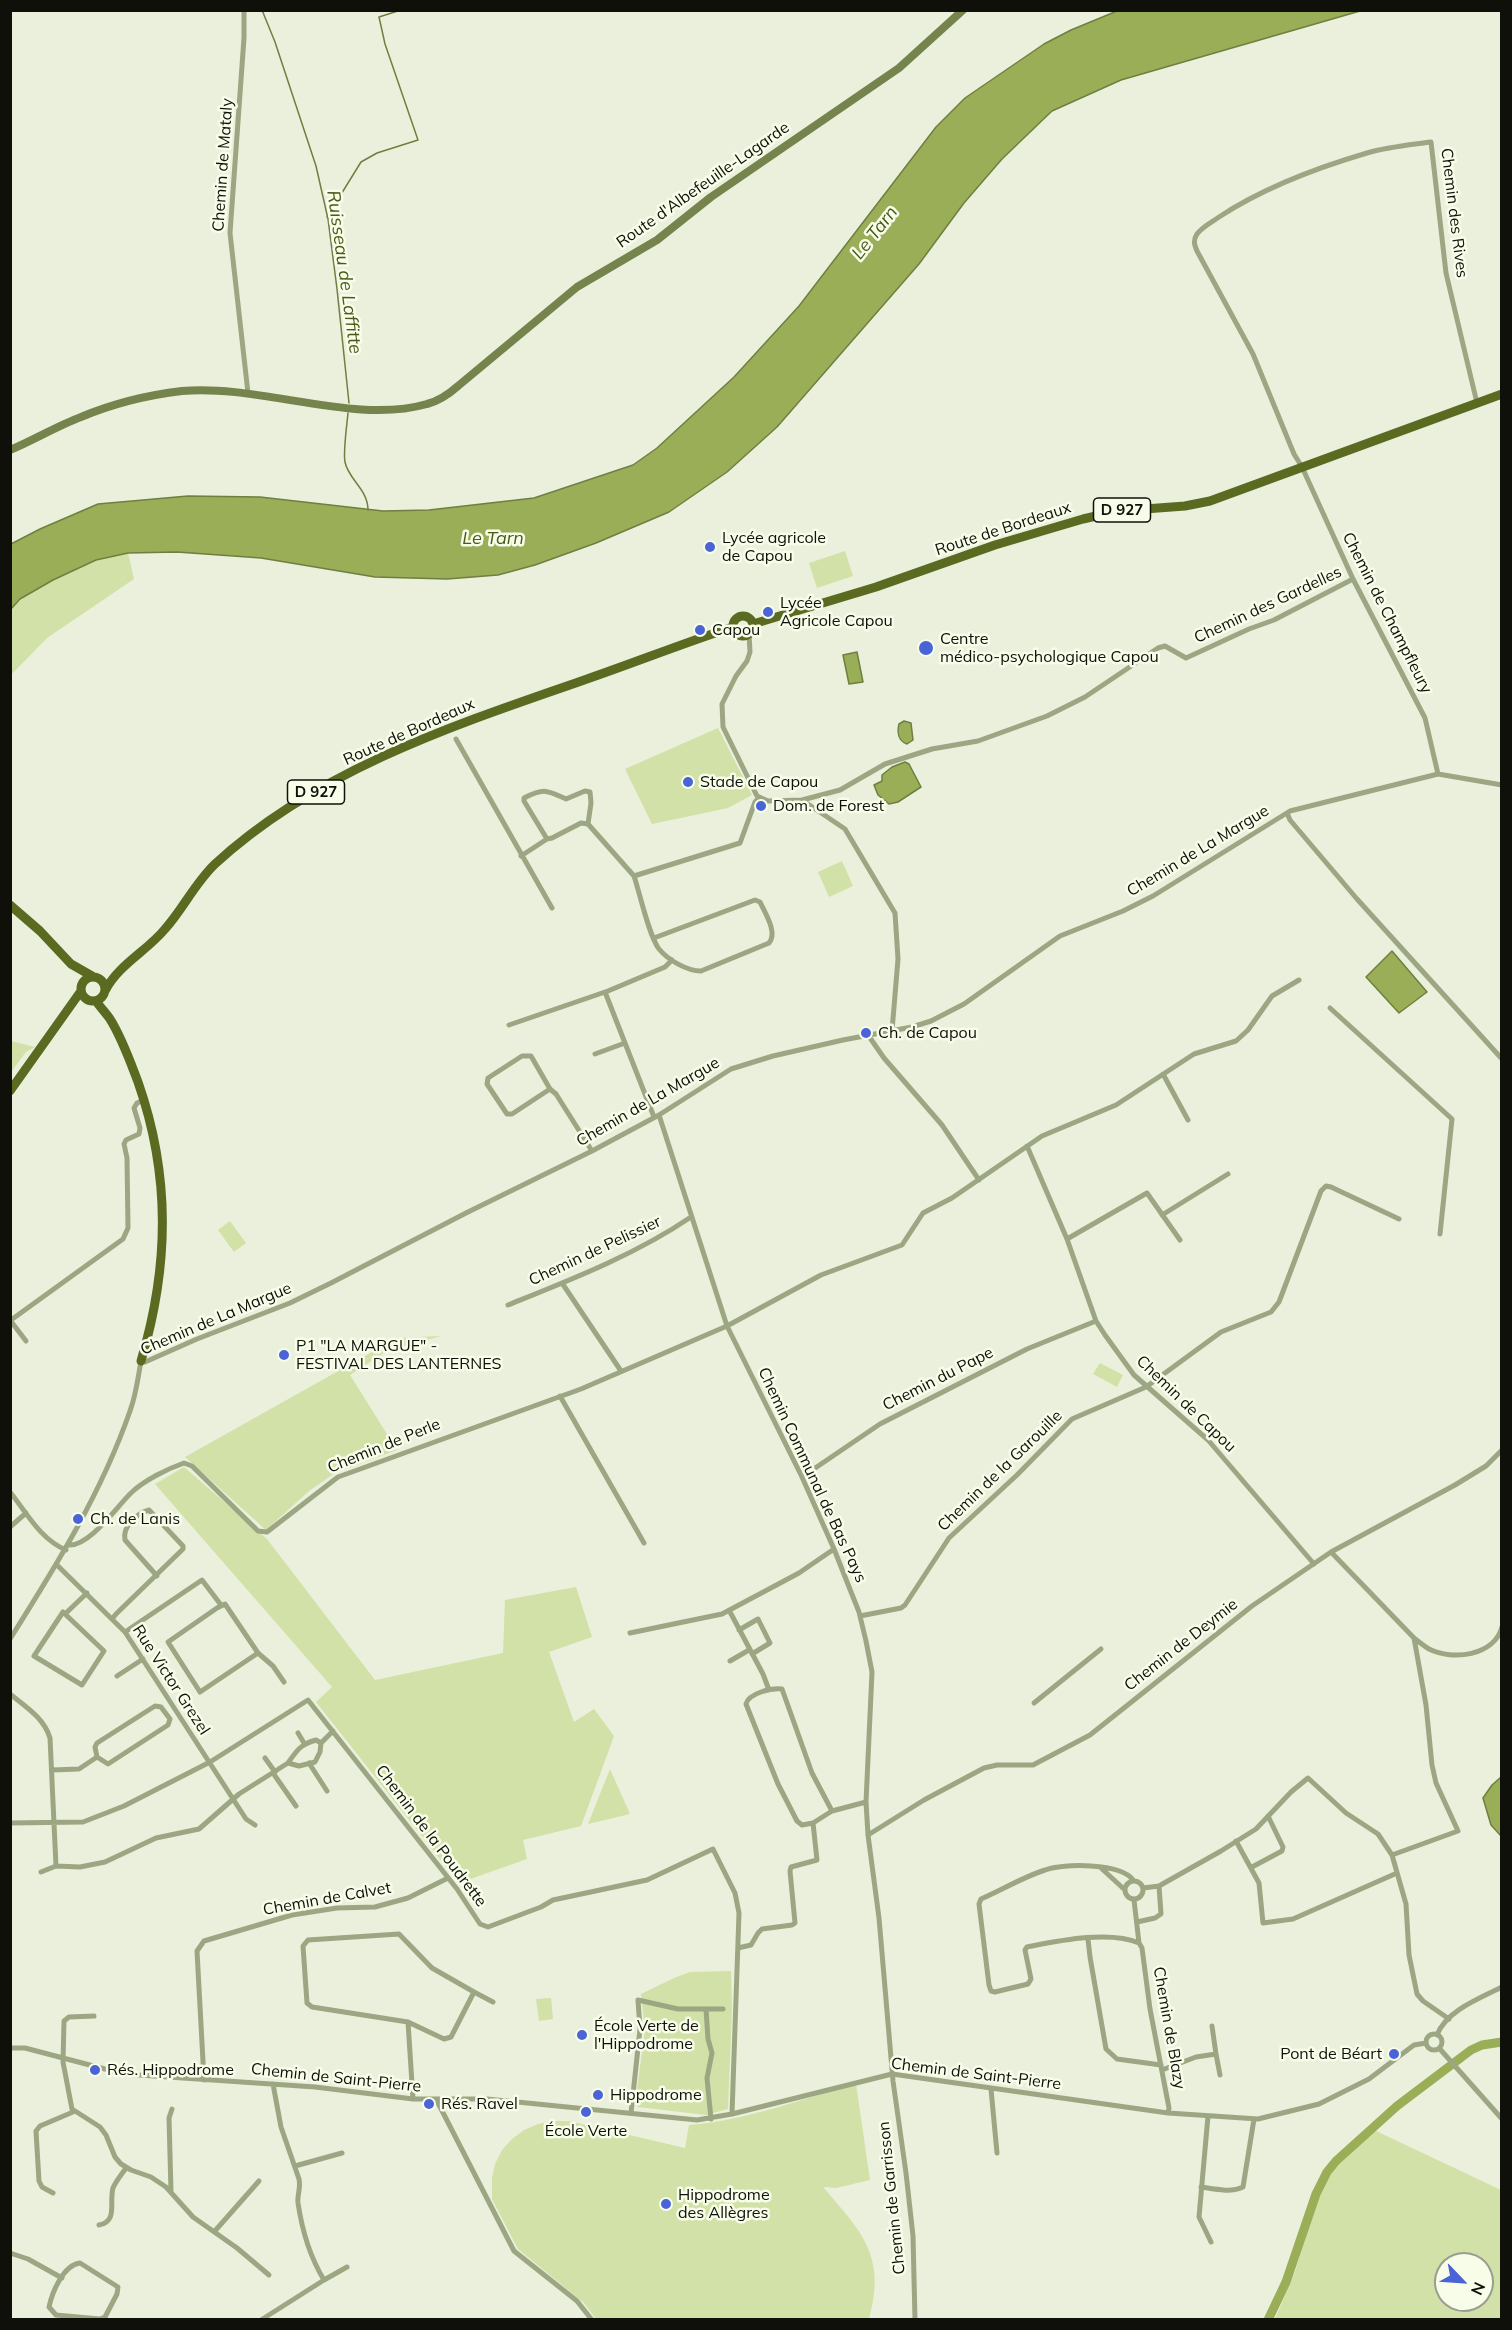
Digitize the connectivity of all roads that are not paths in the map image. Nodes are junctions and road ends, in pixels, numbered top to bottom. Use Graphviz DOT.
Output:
graph roads {
  1 [pos="244,10"];
  2 [pos="963,10"];
  3 [pos="248,393"];
  4 [pos="1502,394"];
  5 [pos="1477,403"];
  6 [pos="10,450"];
  7 [pos="1302,467"];
  8 [pos="1353,579"];
  9 [pos="753,624"];
  10 [pos="733,627"];
  11 [pos="749,634"];
  12 [pos="456,739"];
  13 [pos="1438,774"];
  14 [pos="1502,785"];
  15 [pos="759,798"];
  16 [pos="802,800"];
  17 [pos="1287,813"];
  18 [pos="588,824"];
  19 [pos="547,839"];
  20 [pos="521,856"];
  21 [pos="634,876"];
  22 [pos="10,905"];
  23 [pos="552,908"];
  24 [pos="654,938"];
  25 [pos="672,960"];
  26 [pos="71,964"];
  27 [pos="122,969"];
  28 [pos="95,977"];
  29 [pos="1299,980"];
  30 [pos="81,990"];
  31 [pos="105,992"];
  32 [pos="604,992"];
  33 [pos="94,1001"];
  34 [pos="1330,1008"];
  35 [pos="68,1011"];
  36 [pos="109,1017"];
  37 [pos="509,1025"];
  38 [pos="892,1031"];
  39 [pos="868,1035"];
  40 [pos="625,1043"];
  41 [pos="595,1054"];
  42 [pos="1502,1059"];
  43 [pos="1163,1074"];
  44 [pos="550,1089"];
  45 [pos="10,1091"];
  46 [pos="144,1100"];
  47 [pos="656,1116"];
  48 [pos="1188,1120"];
  49 [pos="1028,1146"];
  50 [pos="592,1151"];
  51 [pos="1228,1174"];
  52 [pos="979,1180"];
  53 [pos="1162,1215"];
  54 [pos="691,1217"];
  55 [pos="1399,1219"];
  56 [pos="1440,1234"];
  57 [pos="1067,1239"];
  58 [pos="1180,1240"];
  59 [pos="562,1283"];
  60 [pos="508,1305"];
  61 [pos="11,1320"];
  62 [pos="1096,1321"];
  63 [pos="727,1326"];
  64 [pos="26,1341"];
  65 [pos="141,1361"];
  66 [pos="621,1371"];
  67 [pos="1146,1387"];
  68 [pos="560,1396"];
  69 [pos="1502,1450"];
  70 [pos="802,1477"];
  71 [pos="10,1492"];
  72 [pos="26,1513"];
  73 [pos="10,1527"];
  74 [pos="644,1543"];
  75 [pos="68,1547"];
  76 [pos="834,1549"];
  77 [pos="1331,1552"];
  78 [pos="1314,1564"];
  79 [pos="57,1565"];
  80 [pos="156,1576"];
  81 [pos="87,1593"];
  82 [pos="221,1605"];
  83 [pos="729,1610"];
  84 [pos="65,1614"];
  85 [pos="860,1616"];
  86 [pos="112,1620"];
  87 [pos="1502,1627"];
  88 [pos="739,1630"];
  89 [pos="125,1632"];
  90 [pos="630,1633"];
  91 [pos="1414,1638"];
  92 [pos="10,1639"];
  93 [pos="1101,1649"];
  94 [pos="751,1652"];
  95 [pos="258,1653"];
  96 [pos="143,1659"];
  97 [pos="730,1661"];
  98 [pos="117,1676"];
  99 [pos="284,1682"];
  100 [pos="769,1690"];
  101 [pos="10,1694"];
  102 [pos="1034,1703"];
  103 [pos="173,1707"];
  104 [pos="165,1712"];
  105 [pos="333,1731"];
  106 [pos="298,1733"];
  107 [pos="304,1743"];
  108 [pos="321,1743"];
  109 [pos="97,1757"];
  110 [pos="265,1758"];
  111 [pos="210,1762"];
  112 [pos="288,1763"];
  113 [pos="309,1764"];
  114 [pos="52,1770"];
  115 [pos="274,1772"];
  116 [pos="327,1791"];
  117 [pos="233,1799"];
  118 [pos="866,1802"];
  119 [pos="296,1806"];
  120 [pos="832,1811"];
  121 [pos="1268,1816"];
  122 [pos="53,1822"];
  123 [pos="10,1823"];
  124 [pos="813,1823"];
  125 [pos="255,1825"];
  126 [pos="868,1835"];
  127 [pos="1236,1841"];
  128 [pos="1392,1855"];
  129 [pos="56,1866"];
  130 [pos="1100,1867"];
  131 [pos="1251,1868"];
  132 [pos="41,1872"];
  133 [pos="1397,1873"];
  134 [pos="448,1878"];
  135 [pos="1133,1880"];
  136 [pos="1159,1886"];
  137 [pos="1143,1888"];
  138 [pos="1125,1890"];
  139 [pos="1134,1900"];
  140 [pos="1137,1922"];
  141 [pos="1089,1939"];
  142 [pos="1140,1946"];
  143 [pos="738,1948"];
  144 [pos="1502,1987"];
  145 [pos="474,1992"];
  146 [pos="493,2002"];
  147 [pos="706,2008"];
  148 [pos="723,2009"];
  149 [pos="94,2016"];
  150 [pos="1449,2019"];
  151 [pos="408,2022"];
  152 [pos="1212,2026"];
  153 [pos="1437,2035"];
  154 [pos="1426,2043"];
  155 [pos="10,2048"];
  156 [pos="1439,2048"];
  157 [pos="1216,2054"];
  158 [pos="64,2058"];
  159 [pos="1161,2068"];
  160 [pos="892,2074"];
  161 [pos="1220,2075"];
  162 [pos="204,2080"];
  163 [pos="273,2084"];
  164 [pos="991,2089"];
  165 [pos="413,2099"];
  166 [pos="437,2101"];
  167 [pos="172,2109"];
  168 [pos="73,2112"];
  169 [pos="631,2113"];
  170 [pos="732,2114"];
  171 [pos="1168,2114"];
  172 [pos="1208,2116"];
  173 [pos="711,2119"];
  174 [pos="1254,2119"];
  175 [pos="1502,2119"];
  176 [pos="342,2153"];
  177 [pos="997,2153"];
  178 [pos="295,2166"];
  179 [pos="126,2168"];
  180 [pos="259,2181"];
  181 [pos="1201,2187"];
  182 [pos="171,2192"];
  183 [pos="53,2193"];
  184 [pos="99,2225"];
  185 [pos="214,2232"];
  186 [pos="1210,2242"];
  187 [pos="10,2253"];
  188 [pos="347,2267"];
  189 [pos="269,2276"];
  190 [pos="62,2278"];
  191 [pos="324,2280"];
  192 [pos="261,2319"];
  193 [pos="592,2319"];
  194 [pos="915,2319"];
  1 -- 3 [label="street, Chemin de Mataly"];
  2 -- 3 [label="main road, Route d'Albefeuille-Lagarde"];
  3 -- 6 [label="main road, Route d'Albefeuille-Lagarde"];
  4 -- 5 [label="main road, Route de Bordeaux / D 927"];
  5 -- 7 [label="main road, Route de Bordeaux / D 927"];
  5 -- 7 [label="street, Chemin des Rives"];
  7 -- 8 [label="street, Chemin de Champfleury"];
  7 -- 9 [label="main road, Route de Bordeaux / D 927"];
  8 -- 13 [label="street, Chemin de Champfleury"];
  8 -- 16 [label="street, Chemin des Gardelles"];
  9 -- 10 [label="main road"];
  9 -- 11 [label="main road"];
  10 -- 11 [label="main road"];
  10 -- 27 [label="main road, Route de Bordeaux / D 927"];
  11 -- 15 [label="street"];
  12 -- 20 [label="street"];
  13 -- 14 [label="street, Chemin de La Margue"];
  13 -- 17 [label="street, Chemin de La Margue"];
  15 -- 16 [label="street"];
  15 -- 21 [label="street"];
  16 -- 38 [label="street"];
  17 -- 38 [label="street, Chemin de La Margue"];
  17 -- 42 [label="street"];
  18 -- 19 [label="street"];
  18 -- 19 [label="street"];
  18 -- 21 [label="street"];
  19 -- 20 [label="street"];
  20 -- 23 [label="street"];
  21 -- 24 [label="street"];
  22 -- 26 [label="main road"];
  24 -- 25 [label="street"];
  24 -- 25 [label="street"];
  25 -- 32 [label="street"];
  26 -- 28 [label="main road"];
  26 -- 30 [label="main road"];
  27 -- 28 [label="main road, Route de Bordeaux / D 927"];
  27 -- 31 [label="main road, Route de Bordeaux / D 927"];
  28 -- 30 [label="main road"];
  28 -- 31 [label="main road"];
  29 -- 43 [label="street, Chemin de Perle"];
  30 -- 33 [label="main road"];
  30 -- 35 [label="main road"];
  31 -- 33 [label="main road"];
  31 -- 36 [label="main road"];
  32 -- 37 [label="street"];
  32 -- 40 [label="street, Chemin Communal de Bas Pays"];
  33 -- 35 [label="main road"];
  33 -- 36 [label="main road"];
  34 -- 56 [label="street"];
  35 -- 45 [label="main road"];
  36 -- 46 [label="main road"];
  38 -- 39 [label="street, Chemin de La Margue"];
  39 -- 47 [label="street, Chemin de La Margue"];
  39 -- 52 [label="street"];
  40 -- 41 [label="street"];
  40 -- 47 [label="street, Chemin Communal de Bas Pays"];
  43 -- 48 [label="street"];
  43 -- 49 [label="street, Chemin de Perle"];
  44 -- 44 [label="street"];
  44 -- 50 [label="street"];
  46 -- 61 [label="street"];
  46 -- 65 [label="main road"];
  47 -- 50 [label="street, Chemin de La Margue"];
  47 -- 54 [label="street, Chemin Communal de Bas Pays"];
  49 -- 52 [label="street, Chemin de Perle"];
  49 -- 57 [label="street, Chemin de Capou"];
  50 -- 65 [label="street, Chemin de La Margue"];
  51 -- 53 [label="street"];
  52 -- 63 [label="street, Chemin de Perle"];
  53 -- 57 [label="street"];
  53 -- 58 [label="street"];
  54 -- 59 [label="street, Chemin de Pelissier"];
  54 -- 63 [label="street, Chemin Communal de Bas Pays"];
  55 -- 67 [label="street, Chemin de la Garouille"];
  57 -- 62 [label="street, Chemin de Capou"];
  59 -- 60 [label="street, Chemin de Pelissier"];
  59 -- 66 [label="street"];
  61 -- 64 [label="street"];
  62 -- 67 [label="street, Chemin de Capou"];
  62 -- 70 [label="street, Chemin du Pape"];
  63 -- 66 [label="street, Chemin de Perle"];
  63 -- 70 [label="street, Chemin Communal de Bas Pays"];
  65 -- 75 [label="street, Chemin de La Margue"];
  66 -- 68 [label="street, Chemin de Perle"];
  67 -- 78 [label="street, Chemin de Capou"];
  67 -- 85 [label="street, Chemin de la Garouille"];
  68 -- 74 [label="street"];
  68 -- 75 [label="street, Chemin de Perle"];
  69 -- 77 [label="street, Chemin de Deymie"];
  70 -- 76 [label="street, Chemin Communal de Bas Pays"];
  71 -- 72 [label="street"];
  72 -- 73 [label="street"];
  72 -- 75 [label="street"];
  75 -- 79 [label="street, Chemin de La Margue"];
  76 -- 83 [label="street"];
  76 -- 85 [label="street, Chemin Communal de Bas Pays"];
  77 -- 78 [label="street, Chemin de Deymie"];
  77 -- 91 [label="street"];
  78 -- 126 [label="street, Chemin de Deymie"];
  79 -- 81 [label="street, Rue Victor Grezel"];
  79 -- 92 [label="street, Chemin de La Margue"];
  80 -- 80 [label="street"];
  80 -- 86 [label="street"];
  81 -- 84 [label="street"];
  81 -- 86 [label="street, Rue Victor Grezel"];
  82 -- 89 [label="street"];
  82 -- 95 [label="street"];
  82 -- 95 [label="street"];
  83 -- 88 [label="street"];
  83 -- 90 [label="street"];
  84 -- 84 [label="street"];
  85 -- 118 [label="street, Chemin Communal de Bas Pays"];
  86 -- 89 [label="street, Rue Victor Grezel"];
  87 -- 91 [label="street"];
  88 -- 94 [label="street"];
  88 -- 94 [label="street"];
  89 -- 96 [label="street, Rue Victor Grezel"];
  91 -- 128 [label="street"];
  93 -- 102 [label="street"];
  94 -- 97 [label="street"];
  94 -- 100 [label="street"];
  95 -- 99 [label="street"];
  96 -- 98 [label="street"];
  96 -- 103 [label="street, Rue Victor Grezel"];
  100 -- 120 [label="street"];
  100 -- 124 [label="street"];
  101 -- 114 [label="street"];
  103 -- 104 [label="street"];
  103 -- 111 [label="street, Rue Victor Grezel"];
  104 -- 109 [label="street"];
  104 -- 109 [label="street"];
  105 -- 108 [label="street"];
  105 -- 111 [label="street, Chemin de la Poudrette"];
  105 -- 134 [label="street, Chemin de la Poudrette"];
  106 -- 107 [label="street"];
  107 -- 108 [label="street"];
  107 -- 112 [label="street"];
  108 -- 113 [label="street"];
  109 -- 114 [label="street"];
  110 -- 115 [label="street"];
  111 -- 117 [label="street, Rue Victor Grezel"];
  111 -- 122 [label="street, Chemin de la Poudrette"];
  112 -- 113 [label="street"];
  112 -- 115 [label="street"];
  113 -- 116 [label="street"];
  114 -- 122 [label="street"];
  115 -- 117 [label="street"];
  115 -- 119 [label="street"];
  117 -- 125 [label="street, Rue Victor Grezel"];
  117 -- 129 [label="street"];
  118 -- 120 [label="street"];
  118 -- 126 [label="street, Chemin Communal de Bas Pays"];
  120 -- 124 [label="street"];
  121 -- 127 [label="street"];
  121 -- 128 [label="street"];
  121 -- 131 [label="street"];
  122 -- 123 [label="street, Chemin de la Poudrette"];
  122 -- 129 [label="street"];
  124 -- 143 [label="street"];
  126 -- 160 [label="street, Chemin Communal de Bas Pays"];
  127 -- 131 [label="street"];
  127 -- 136 [label="street"];
  128 -- 133 [label="street"];
  129 -- 132 [label="street"];
  130 -- 135 [label="street"];
  130 -- 138 [label="street"];
  130 -- 141 [label="street"];
  131 -- 133 [label="street"];
  133 -- 150 [label="street"];
  134 -- 143 [label="street, Chemin de la Poudrette"];
  134 -- 162 [label="street, Chemin de Calvet"];
  135 -- 137 [label="street"];
  135 -- 138 [label="street"];
  136 -- 137 [label="street"];
  136 -- 140 [label="street"];
  137 -- 139 [label="street"];
  138 -- 139 [label="street"];
  139 -- 140 [label="street, Chemin de Blazy"];
  140 -- 142 [label="street, Chemin de Blazy"];
  141 -- 142 [label="street"];
  141 -- 159 [label="street"];
  142 -- 159 [label="street, Chemin de Blazy"];
  143 -- 170 [label="street, Chemin de la Poudrette"];
  144 -- 150 [label="street"];
  145 -- 146 [label="street"];
  145 -- 151 [label="street"];
  145 -- 151 [label="street"];
  147 -- 148 [label="street"];
  147 -- 169 [label="street"];
  147 -- 173 [label="street"];
  149 -- 158 [label="street"];
  150 -- 153 [label="street"];
  151 -- 165 [label="street"];
  152 -- 157 [label="street"];
  153 -- 154 [label="street"];
  153 -- 156 [label="street"];
  154 -- 156 [label="street"];
  154 -- 174 [label="street, Chemin de Saint-Pierre"];
  155 -- 158 [label="street, Chemin de Saint-Pierre"];
  156 -- 175 [label="street"];
  157 -- 159 [label="street"];
  157 -- 161 [label="street"];
  158 -- 162 [label="street, Chemin de Saint-Pierre"];
  158 -- 168 [label="street"];
  159 -- 171 [label="street, Chemin de Blazy"];
  160 -- 164 [label="street, Chemin de Saint-Pierre"];
  160 -- 170 [label="street, Chemin de Saint-Pierre"];
  160 -- 194 [label="street, Chemin de Garrisson"];
  162 -- 163 [label="street, Chemin de Saint-Pierre"];
  163 -- 165 [label="street, Chemin de Saint-Pierre"];
  163 -- 178 [label="street"];
  164 -- 171 [label="street, Chemin de Saint-Pierre"];
  164 -- 177 [label="street"];
  165 -- 166 [label="street, Chemin de Saint-Pierre"];
  166 -- 169 [label="street, Chemin de Saint-Pierre"];
  166 -- 193 [label="street"];
  167 -- 182 [label="street"];
  168 -- 179 [label="street"];
  168 -- 183 [label="street"];
  169 -- 173 [label="street, Chemin de Saint-Pierre"];
  170 -- 173 [label="street, Chemin de Saint-Pierre"];
  171 -- 172 [label="street, Chemin de Saint-Pierre"];
  172 -- 174 [label="street, Chemin de Saint-Pierre"];
  172 -- 181 [label="street"];
  174 -- 181 [label="street"];
  176 -- 178 [label="street"];
  178 -- 191 [label="street"];
  179 -- 182 [label="street"];
  179 -- 184 [label="street"];
  180 -- 185 [label="street"];
  181 -- 186 [label="street"];
  182 -- 185 [label="street"];
  185 -- 189 [label="street"];
  187 -- 190 [label="street"];
  188 -- 191 [label="street"];
  190 -- 190 [label="street"];
  191 -- 192 [label="street"];
}
